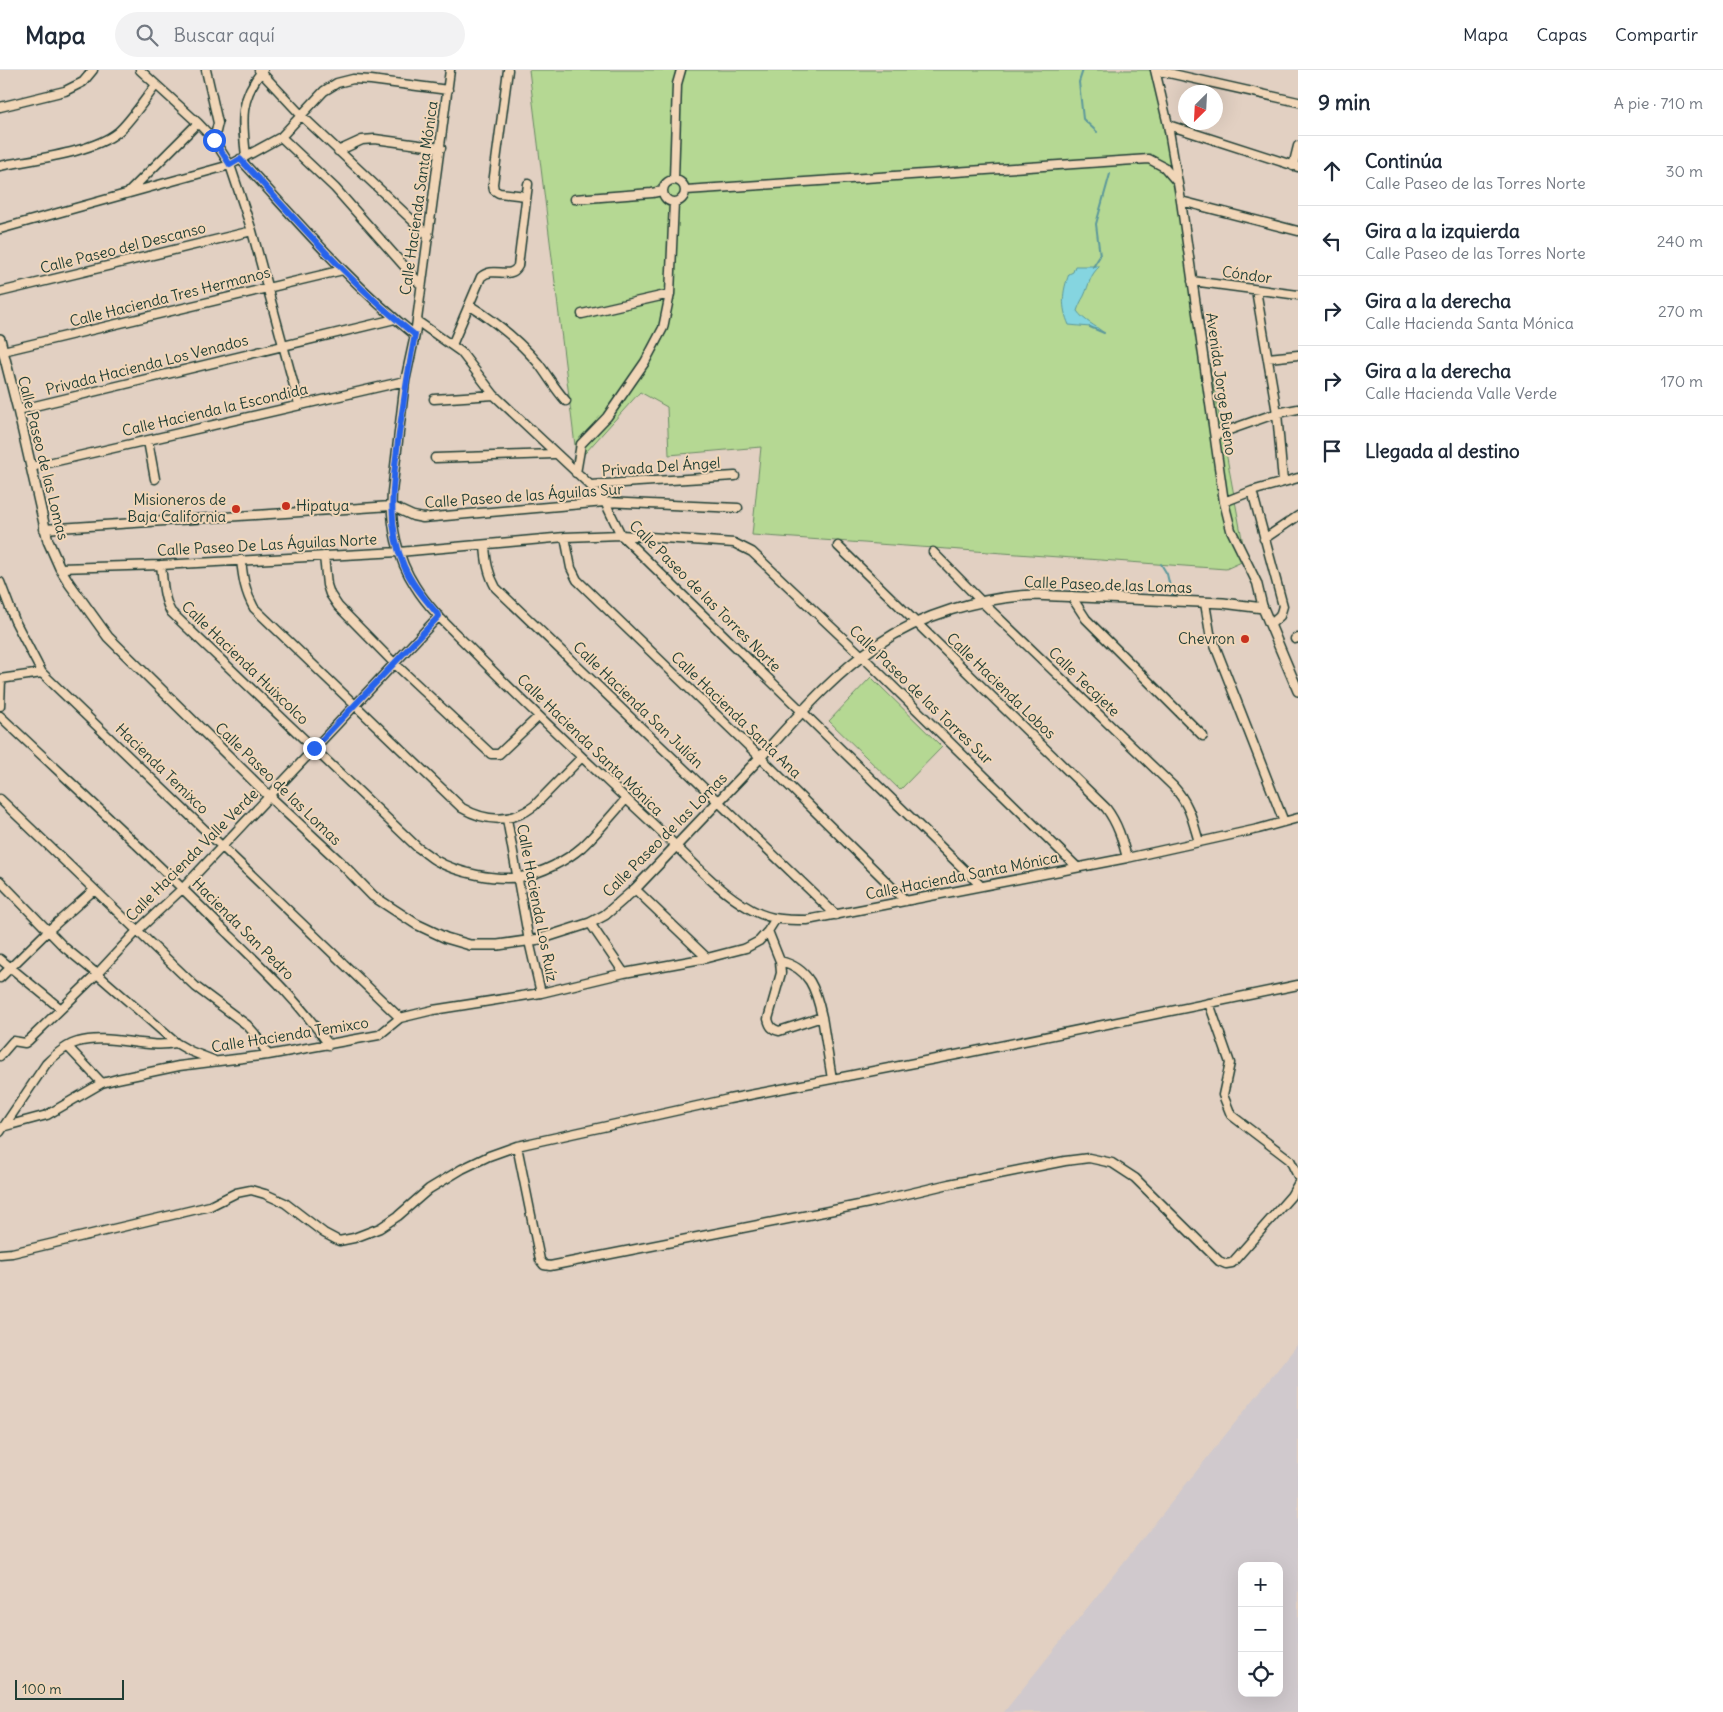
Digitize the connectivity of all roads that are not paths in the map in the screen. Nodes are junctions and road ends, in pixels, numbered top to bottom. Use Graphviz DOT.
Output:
graph roads {
  1 [pos="93,70"];
  2 [pos="140,70"];
  3 [pos="206,70"];
  4 [pos="450,70"];
  5 [pos="508,70"];
  6 [pos="681,70"];
  7 [pos="1155,70"];
  8 [pos="261,71"];
  9 [pos="156,85"];
  10 [pos="448,90"];
  11 [pos="1298,102"];
  12 [pos="0,107"];
  13 [pos="302,116"];
  14 [pos="198,123"];
  15 [pos="1168,125"];
  16 [pos="281,136"];
  17 [pos="214,140"];
  18 [pos="1298,146"];
  19 [pos="441,148"];
  20 [pos="338,151"];
  21 [pos="242,158"];
  22 [pos="230,165"];
  23 [pos="0,166"];
  24 [pos="1295,167"];
  25 [pos="674,179"];
  26 [pos="1177,182"];
  27 [pos="528,184"];
  28 [pos="686,190"];
  29 [pos="662,191"];
  30 [pos="128,193"];
  31 [pos="526,196"];
  32 [pos="575,200"];
  33 [pos="1181,201"];
  34 [pos="674,202"];
  35 [pos="0,228"];
  36 [pos="252,231"];
  37 [pos="1298,231"];
  38 [pos="429,236"];
  39 [pos="343,270"];
  40 [pos="1192,281"];
  41 [pos="421,285"];
  42 [pos="267,287"];
  43 [pos="1256,290"];
  44 [pos="0,292"];
  45 [pos="670,294"];
  46 [pos="1298,295"];
  47 [pos="469,305"];
  48 [pos="582,314"];
  49 [pos="395,319"];
  50 [pos="417,321"];
  51 [pos="415,335"];
  52 [pos="0,339"];
  53 [pos="452,345"];
  54 [pos="282,347"];
  55 [pos="3,352"];
  56 [pos="1298,355"];
  57 [pos="1268,358"];
  58 [pos="405,381"];
  59 [pos="494,395"];
  60 [pos="434,399"];
  61 [pos="566,401"];
  62 [pos="299,404"];
  63 [pos="1298,408"];
  64 [pos="18,410"];
  65 [pos="1278,412"];
  66 [pos="1215,435"];
  67 [pos="148,441"];
  68 [pos="554,454"];
  69 [pos="435,458"];
  70 [pos="31,467"];
  71 [pos="576,473"];
  72 [pos="735,476"];
  73 [pos="1298,478"];
  74 [pos="155,479"];
  75 [pos="1283,482"];
  76 [pos="590,485"];
  77 [pos="1252,491"];
  78 [pos="605,502"];
  79 [pos="1224,502"];
  80 [pos="391,506"];
  81 [pos="738,508"];
  82 [pos="1298,516"];
  83 [pos="44,529"];
  84 [pos="621,535"];
  85 [pos="565,537"];
  86 [pos="1264,538"];
  87 [pos="484,544"];
  88 [pos="744,546"];
  89 [pos="838,546"];
  90 [pos="399,552"];
  91 [pos="933,552"];
  92 [pos="324,556"];
  93 [pos="242,560"];
  94 [pos="161,565"];
  95 [pos="60,568"];
  96 [pos="0,582"];
  97 [pos="1071,596"];
  98 [pos="982,602"];
  99 [pos="1205,603"];
  100 [pos="1263,608"];
  101 [pos="439,616"];
  102 [pos="916,623"];
  103 [pos="1271,624"];
  104 [pos="862,656"];
  105 [pos="394,663"];
  106 [pos="42,673"];
  107 [pos="1,679"];
  108 [pos="1298,692"];
  109 [pos="355,705"];
  110 [pos="0,706"];
  111 [pos="802,712"];
  112 [pos="0,716"];
  113 [pos="538,717"];
  114 [pos="1203,736"];
  115 [pos="314,748"];
  116 [pos="582,757"];
  117 [pos="760,757"];
  118 [pos="270,797"];
  119 [pos="0,799"];
  120 [pos="626,799"];
  121 [pos="719,801"];
  122 [pos="1298,818"];
  123 [pos="507,819"];
  124 [pos="1284,822"];
  125 [pos="1199,842"];
  126 [pos="222,846"];
  127 [pos="676,846"];
  128 [pos="1127,858"];
  129 [pos="1077,867"];
  130 [pos="519,877"];
  131 [pos="0,881"];
  132 [pos="981,886"];
  133 [pos="183,888"];
  134 [pos="635,889"];
  135 [pos="94,890"];
  136 [pos="906,902"];
  137 [pos="836,915"];
  138 [pos="775,920"];
  139 [pos="590,923"];
  140 [pos="49,930"];
  141 [pos="137,931"];
  142 [pos="768,931"];
  143 [pos="529,941"];
  144 [pos="707,958"];
  145 [pos="0,959"];
  146 [pos="780,961"];
  147 [pos="11,967"];
  148 [pos="624,973"];
  149 [pos="98,974"];
  150 [pos="0,978"];
  151 [pos="1298,984"];
  152 [pos="541,993"];
  153 [pos="1209,1003"];
  154 [pos="61,1009"];
  155 [pos="822,1017"];
  156 [pos="400,1018"];
  157 [pos="176,1043"];
  158 [pos="329,1045"];
  159 [pos="68,1047"];
  160 [pos="268,1055"];
  161 [pos="0,1056"];
  162 [pos="216,1062"];
  163 [pos="832,1079"];
  164 [pos="102,1083"];
  165 [pos="3,1129"];
  166 [pos="517,1146"];
  167 [pos="1298,1176"];
  168 [pos="1298,1184"];
  169 [pos="0,1254"];
  1 -- 12 [label="street"];
  2 -- 9 [label="street"];
  3 -- 17 [label="street"];
  4 -- 10 [label="street, Calle Hacienda Santa Mónica"];
  5 -- 31 [label="street"];
  6 -- 25 [label="street"];
  7 -- 11 [label="street"];
  7 -- 15 [label="street, Avenida Jorge Bueno"];
  8 -- 13 [label="street"];
  8 -- 21 [label="street"];
  9 -- 14 [label="street"];
  9 -- 23 [label="street"];
  10 -- 13 [label="street"];
  10 -- 19 [label="street, Calle Hacienda Santa Mónica"];
  13 -- 16 [label="street"];
  13 -- 20 [label="street"];
  14 -- 17 [label="street"];
  14 -- 30 [label="street"];
  15 -- 24 [label="street"];
  15 -- 26 [label="street, Avenida Jorge Bueno"];
  16 -- 21 [label="street"];
  16 -- 41 [label="street"];
  17 -- 22 [label="street"];
  18 -- 24 [label="street"];
  19 -- 20 [label="street"];
  19 -- 38 [label="street, Calle Hacienda Santa Mónica"];
  20 -- 38 [label="street"];
  21 -- 22 [label="street"];
  21 -- 39 [label="street"];
  22 -- 30 [label="street"];
  22 -- 36 [label="street"];
  25 -- 28 [label="street"];
  25 -- 29 [label="street"];
  26 -- 28 [label="street"];
  26 -- 33 [label="street, Avenida Jorge Bueno"];
  27 -- 31 [label="street"];
  28 -- 34 [label="street"];
  29 -- 32 [label="street"];
  29 -- 34 [label="street"];
  30 -- 35 [label="street"];
  31 -- 47 [label="street"];
  33 -- 37 [label="street"];
  33 -- 40 [label="street, Avenida Jorge Bueno"];
  34 -- 45 [label="street"];
  36 -- 42 [label="street"];
  36 -- 44 [label="street, Calle Paseo del Descanso"];
  38 -- 41 [label="street, Calle Hacienda Santa Mónica"];
  39 -- 42 [label="street, Calle Hacienda Tres Hermanos"];
  39 -- 49 [label="street"];
  40 -- 43 [label="street, Cóndor"];
  40 -- 66 [label="street, Avenida Jorge Bueno"];
  41 -- 50 [label="street, Calle Hacienda Santa Mónica"];
  42 -- 54 [label="street"];
  42 -- 55 [label="street, Calle Hacienda Tres Hermanos"];
  43 -- 46 [label="street, Cóndor"];
  43 -- 57 [label="street"];
  45 -- 48 [label="street"];
  45 -- 71 [label="street"];
  47 -- 53 [label="street"];
  47 -- 61 [label="street"];
  49 -- 51 [label="street"];
  49 -- 54 [label="street, Privada Hacienda Los Venados"];
  50 -- 51 [label="street, Calle Hacienda Santa Mónica"];
  50 -- 53 [label="street, Calle Paseo de las Torres Norte"];
  51 -- 58 [label="street, Calle Hacienda Santa Mónica"];
  52 -- 55 [label="main road, Calle Paseo de las Lomas"];
  53 -- 59 [label="street, Calle Paseo de las Torres Norte"];
  54 -- 62 [label="street"];
  54 -- 64 [label="street, Privada Hacienda Los Venados"];
  55 -- 64 [label="main road, Calle Paseo de las Lomas"];
  56 -- 57 [label="street"];
  57 -- 65 [label="street"];
  58 -- 62 [label="street, Calle Hacienda la Escondida"];
  58 -- 80 [label="street, Calle Hacienda Santa Mónica"];
  59 -- 60 [label="street"];
  59 -- 68 [label="street, Calle Paseo de las Torres Norte"];
  62 -- 67 [label="street, Calle Hacienda la Escondida"];
  63 -- 65 [label="street"];
  64 -- 70 [label="main road, Calle Paseo de las Lomas"];
  65 -- 66 [label="street"];
  65 -- 75 [label="street"];
  66 -- 79 [label="street, Avenida Jorge Bueno"];
  67 -- 70 [label="street, Calle Hacienda la Escondida"];
  67 -- 74 [label="street"];
  68 -- 69 [label="street"];
  68 -- 71 [label="street, Calle Paseo de las Torres Norte"];
  70 -- 83 [label="main road, Calle Paseo de las Lomas"];
  71 -- 76 [label="street, Calle Paseo de las Torres Norte"];
  72 -- 76 [label="street, Privada Del Ángel"];
  73 -- 75 [label="street"];
  75 -- 77 [label="street"];
  76 -- 78 [label="street, Calle Paseo de las Torres Norte"];
  77 -- 79 [label="street"];
  77 -- 86 [label="street"];
  78 -- 80 [label="street, Calle Paseo de las Águilas Sur"];
  78 -- 81 [label="street, Calle Paseo de las Águilas Sur"];
  78 -- 84 [label="street, Calle Paseo de las Torres Norte"];
  79 -- 100 [label="street, Avenida Jorge Bueno"];
  80 -- 83 [label="street, Calle Paseo de las Águilas Sur"];
  80 -- 90 [label="street, Calle Hacienda Santa Mónica"];
  82 -- 86 [label="street"];
  83 -- 95 [label="main road, Calle Paseo de las Lomas"];
  84 -- 85 [label="street, Calle Paseo De Las Águilas Norte"];
  84 -- 88 [label="street, Calle Paseo De Las Águilas Norte"];
  84 -- 111 [label="street, Calle Paseo de las Torres Norte"];
  85 -- 87 [label="street, Calle Paseo De Las Águilas Norte"];
  85 -- 117 [label="street, Calle Hacienda Santa Ana"];
  86 -- 103 [label="street"];
  87 -- 90 [label="street, Calle Paseo De Las Águilas Norte"];
  87 -- 121 [label="street, Calle Hacienda San Julián"];
  88 -- 104 [label="street, Calle Paseo de las Torres Sur"];
  89 -- 102 [label="street, Calle Hacienda Lobos"];
  90 -- 92 [label="street, Calle Paseo De Las Águilas Norte"];
  90 -- 101 [label="street, Calle Hacienda Santa Mónica"];
  91 -- 98 [label="street, Calle Tecajete"];
  92 -- 93 [label="street, Calle Paseo De Las Águilas Norte"];
  92 -- 105 [label="street"];
  93 -- 94 [label="street, Calle Paseo De Las Águilas Norte"];
  93 -- 109 [label="street"];
  94 -- 95 [label="street, Calle Paseo De Las Águilas Norte"];
  94 -- 115 [label="street, Calle Hacienda Huixcolco"];
  95 -- 118 [label="main road, Calle Paseo de las Lomas"];
  96 -- 106 [label="street, Hacienda Temixco"];
  97 -- 98 [label="main road, Calle Paseo de las Lomas"];
  97 -- 99 [label="main road, Calle Paseo de las Lomas"];
  97 -- 114 [label="street"];
  98 -- 102 [label="main road, Calle Paseo de las Lomas"];
  98 -- 125 [label="street, Calle Tecajete"];
  99 -- 100 [label="main road, Calle Paseo de las Lomas"];
  99 -- 124 [label="street"];
  100 -- 103 [label="main road, Avenida Jorge Bueno"];
  101 -- 105 [label="street, Calle Hacienda Valle Verde"];
  101 -- 113 [label="street, Calle Hacienda Santa Mónica"];
  102 -- 104 [label="main road, Calle Paseo de las Lomas"];
  102 -- 128 [label="street, Calle Hacienda Lobos"];
  103 -- 108 [label="main road, Avenida Jorge Bueno"];
  104 -- 111 [label="main road, Calle Paseo de las Lomas"];
  104 -- 129 [label="street, Calle Paseo de las Torres Sur"];
  105 -- 109 [label="street, Calle Hacienda Valle Verde"];
  105 -- 113 [label="street"];
  106 -- 107 [label="street"];
  106 -- 126 [label="street, Hacienda Temixco"];
  107 -- 110 [label="street"];
  109 -- 115 [label="street, Calle Hacienda Valle Verde"];
  109 -- 123 [label="street"];
  111 -- 117 [label="main road, Calle Paseo de las Lomas"];
  111 -- 132 [label="street, Calle Paseo de las Torres Norte"];
  112 -- 133 [label="street, Hacienda San Pedro"];
  113 -- 116 [label="street, Calle Hacienda Santa Mónica"];
  115 -- 118 [label="street, Calle Hacienda Valle Verde"];
  115 -- 130 [label="street, Calle Hacienda Huixcolco"];
  116 -- 120 [label="street, Calle Hacienda Santa Mónica"];
  116 -- 123 [label="street"];
  117 -- 121 [label="main road, Calle Paseo de las Lomas"];
  117 -- 136 [label="street, Calle Hacienda Santa Ana"];
  118 -- 126 [label="street, Calle Hacienda Valle Verde"];
  118 -- 143 [label="main road, Calle Paseo de las Lomas"];
  119 -- 135 [label="street"];
  120 -- 127 [label="street, Calle Hacienda Santa Mónica"];
  120 -- 130 [label="street, Calle Hacienda Huixcolco"];
  121 -- 127 [label="main road, Calle Paseo de las Lomas"];
  121 -- 137 [label="street, Calle Hacienda San Julián"];
  122 -- 124 [label="street, Calle Hacienda Santa Mónica"];
  123 -- 130 [label="street, Calle Hacienda Los Ruíz"];
  124 -- 125 [label="street, Calle Hacienda Santa Mónica"];
  125 -- 128 [label="street, Calle Hacienda Santa Mónica"];
  126 -- 133 [label="street, Calle Hacienda Valle Verde"];
  126 -- 156 [label="street, Hacienda Temixco"];
  127 -- 134 [label="main road, Calle Paseo de las Lomas"];
  127 -- 138 [label="street, Calle Hacienda Santa Mónica"];
  128 -- 129 [label="street, Calle Hacienda Santa Mónica"];
  129 -- 132 [label="street, Calle Hacienda Santa Mónica"];
  130 -- 143 [label="street, Calle Hacienda Los Ruíz"];
  131 -- 140 [label="street"];
  132 -- 136 [label="street, Calle Hacienda Santa Mónica"];
  133 -- 141 [label="street, Calle Hacienda Valle Verde"];
  133 -- 158 [label="street, Hacienda San Pedro"];
  134 -- 139 [label="main road, Calle Paseo de las Lomas"];
  134 -- 144 [label="street"];
  135 -- 140 [label="street"];
  135 -- 141 [label="street"];
  136 -- 137 [label="street, Calle Hacienda Santa Mónica"];
  137 -- 138 [label="street, Calle Hacienda Santa Mónica"];
  138 -- 142 [label="street, Calle Hacienda Temixco"];
  139 -- 143 [label="main road, Calle Paseo de las Lomas"];
  139 -- 148 [label="street"];
  140 -- 147 [label="street"];
  140 -- 149 [label="street"];
  141 -- 149 [label="street, Calle Hacienda Valle Verde"];
  141 -- 160 [label="street"];
  142 -- 144 [label="street, Calle Hacienda Temixco"];
  142 -- 146 [label="street"];
  143 -- 152 [label="street, Calle Hacienda Los Ruíz"];
  144 -- 148 [label="street, Calle Hacienda Temixco"];
  145 -- 147 [label="street"];
  146 -- 155 [label="street"];
  146 -- 155 [label="street"];
  147 -- 150 [label="street"];
  147 -- 154 [label="street"];
  148 -- 152 [label="street, Calle Hacienda Temixco"];
  149 -- 154 [label="street, Calle Hacienda Valle Verde"];
  149 -- 157 [label="street"];
  151 -- 153 [label="street"];
  152 -- 156 [label="street, Calle Hacienda Temixco"];
  153 -- 163 [label="street"];
  153 -- 167 [label="street"];
  154 -- 161 [label="street, Calle Hacienda Valle Verde"];
  155 -- 163 [label="street"];
  156 -- 158 [label="street, Calle Hacienda Temixco"];
  157 -- 159 [label="street"];
  157 -- 162 [label="street"];
  158 -- 160 [label="street, Calle Hacienda Temixco"];
  159 -- 164 [label="street"];
  159 -- 165 [label="street"];
  160 -- 162 [label="street, Calle Hacienda Temixco"];
  162 -- 164 [label="street, Calle Hacienda Temixco"];
  163 -- 166 [label="street"];
  164 -- 165 [label="street, Calle Hacienda Temixco"];
  166 -- 168 [label="street"];
  166 -- 169 [label="street"];
}
